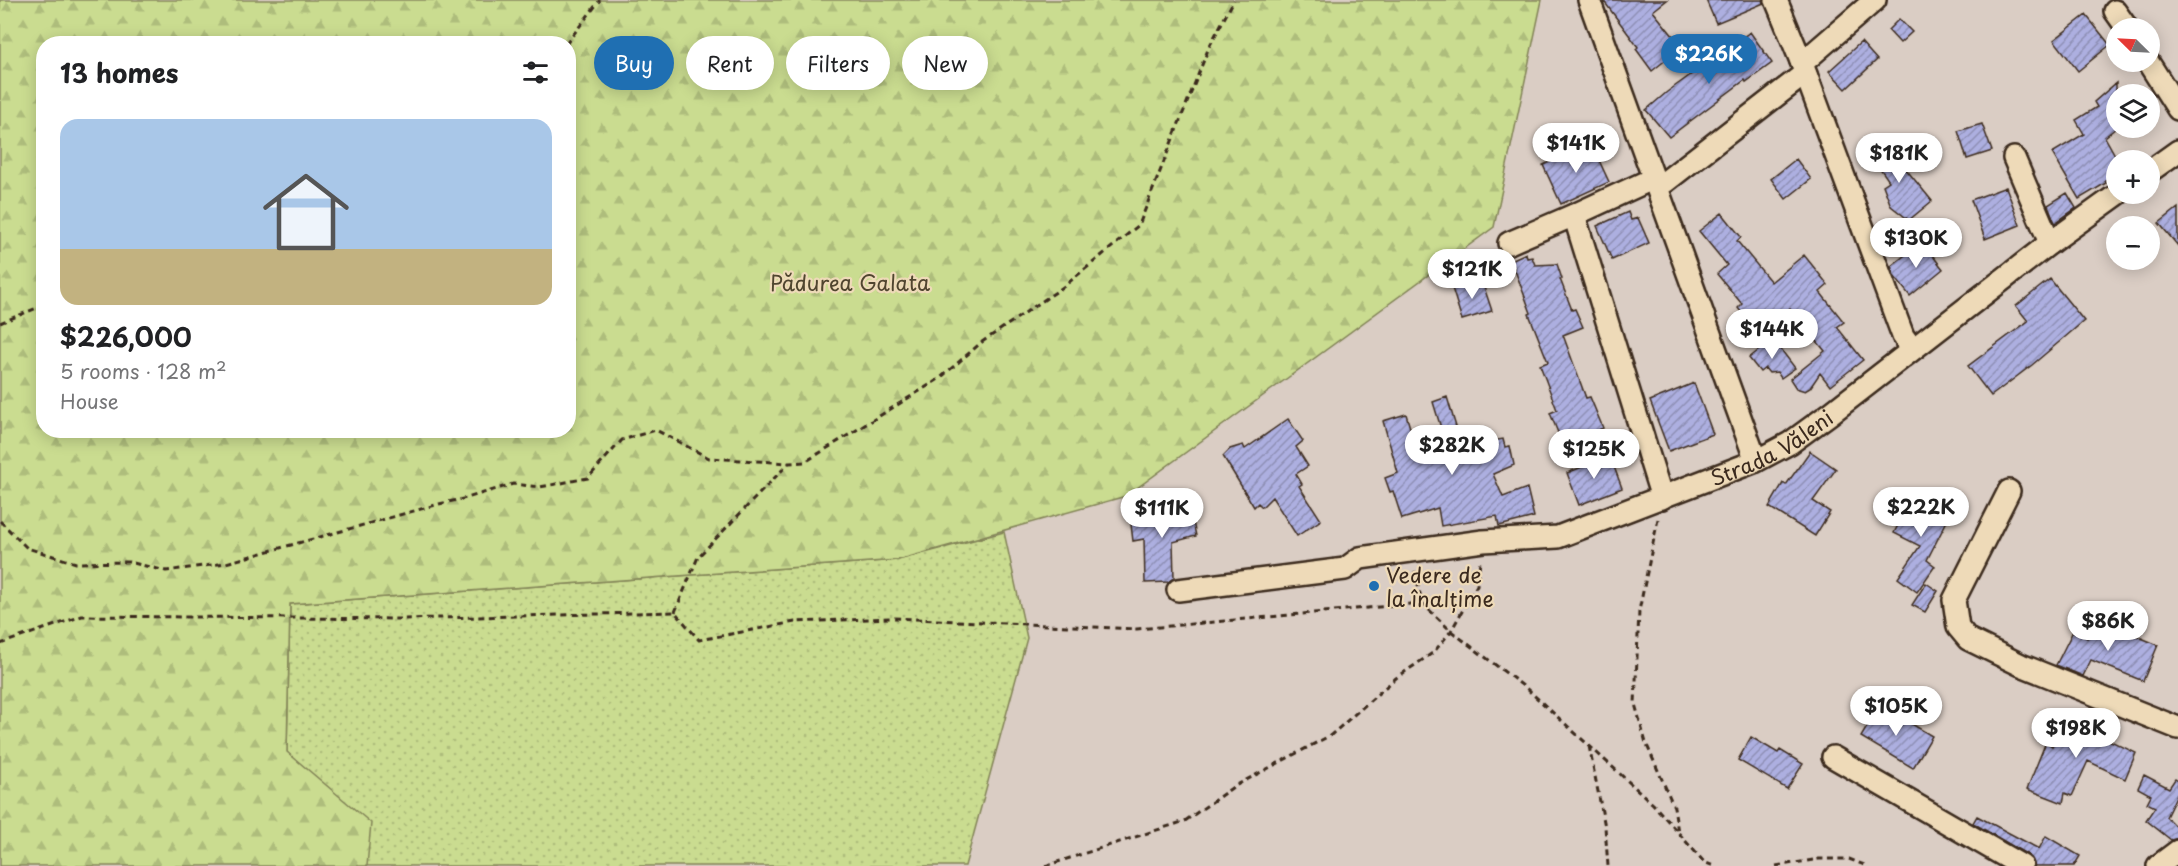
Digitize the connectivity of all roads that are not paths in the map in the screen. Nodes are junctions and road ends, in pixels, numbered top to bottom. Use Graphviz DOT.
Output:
graph roads {
  1 [pos="1589,0"];
  2 [pos="1776,0"];
  3 [pos="1875,0"];
  4 [pos="1804,68"];
  5 [pos="2154,72"];
  6 [pos="2178,110"];
  7 [pos="2178,151"];
  8 [pos="2014,158"];
  9 [pos="2160,164"];
  10 [pos="1655,181"];
  11 [pos="2106,203"];
  12 [pos="1574,214"];
  13 [pos="1509,243"];
  14 [pos="2050,243"];
  15 [pos="1912,348"];
  16 [pos="1755,461"];
  17 [pos="2009,491"];
  18 [pos="1662,498"];
  19 [pos="1178,590"];
  20 [pos="2178,728"];
  21 [pos="1833,757"];
  22 [pos="2178,851"];
  23 [pos="2022,866"];
  24 [pos="2158,866"];
  1 -- 10 [label="street"];
  2 -- 4 [label="street"];
  3 -- 4 [label="street"];
  4 -- 10 [label="street"];
  4 -- 15 [label="street"];
  5 -- 6 [label="street"];
  7 -- 9 [label="street"];
  8 -- 14 [label="street"];
  10 -- 12 [label="street"];
  10 -- 16 [label="street"];
  11 -- 14 [label="street, Strada Văleni"];
  12 -- 13 [label="street"];
  12 -- 18 [label="street"];
  14 -- 15 [label="street, Strada Văleni"];
  15 -- 16 [label="street, Strada Văleni"];
  16 -- 18 [label="street, Strada Văleni"];
  17 -- 20 [label="street"];
  18 -- 19 [label="street, Strada Văleni"];
  21 -- 23 [label="street"];
  22 -- 24 [label="street"];
}
